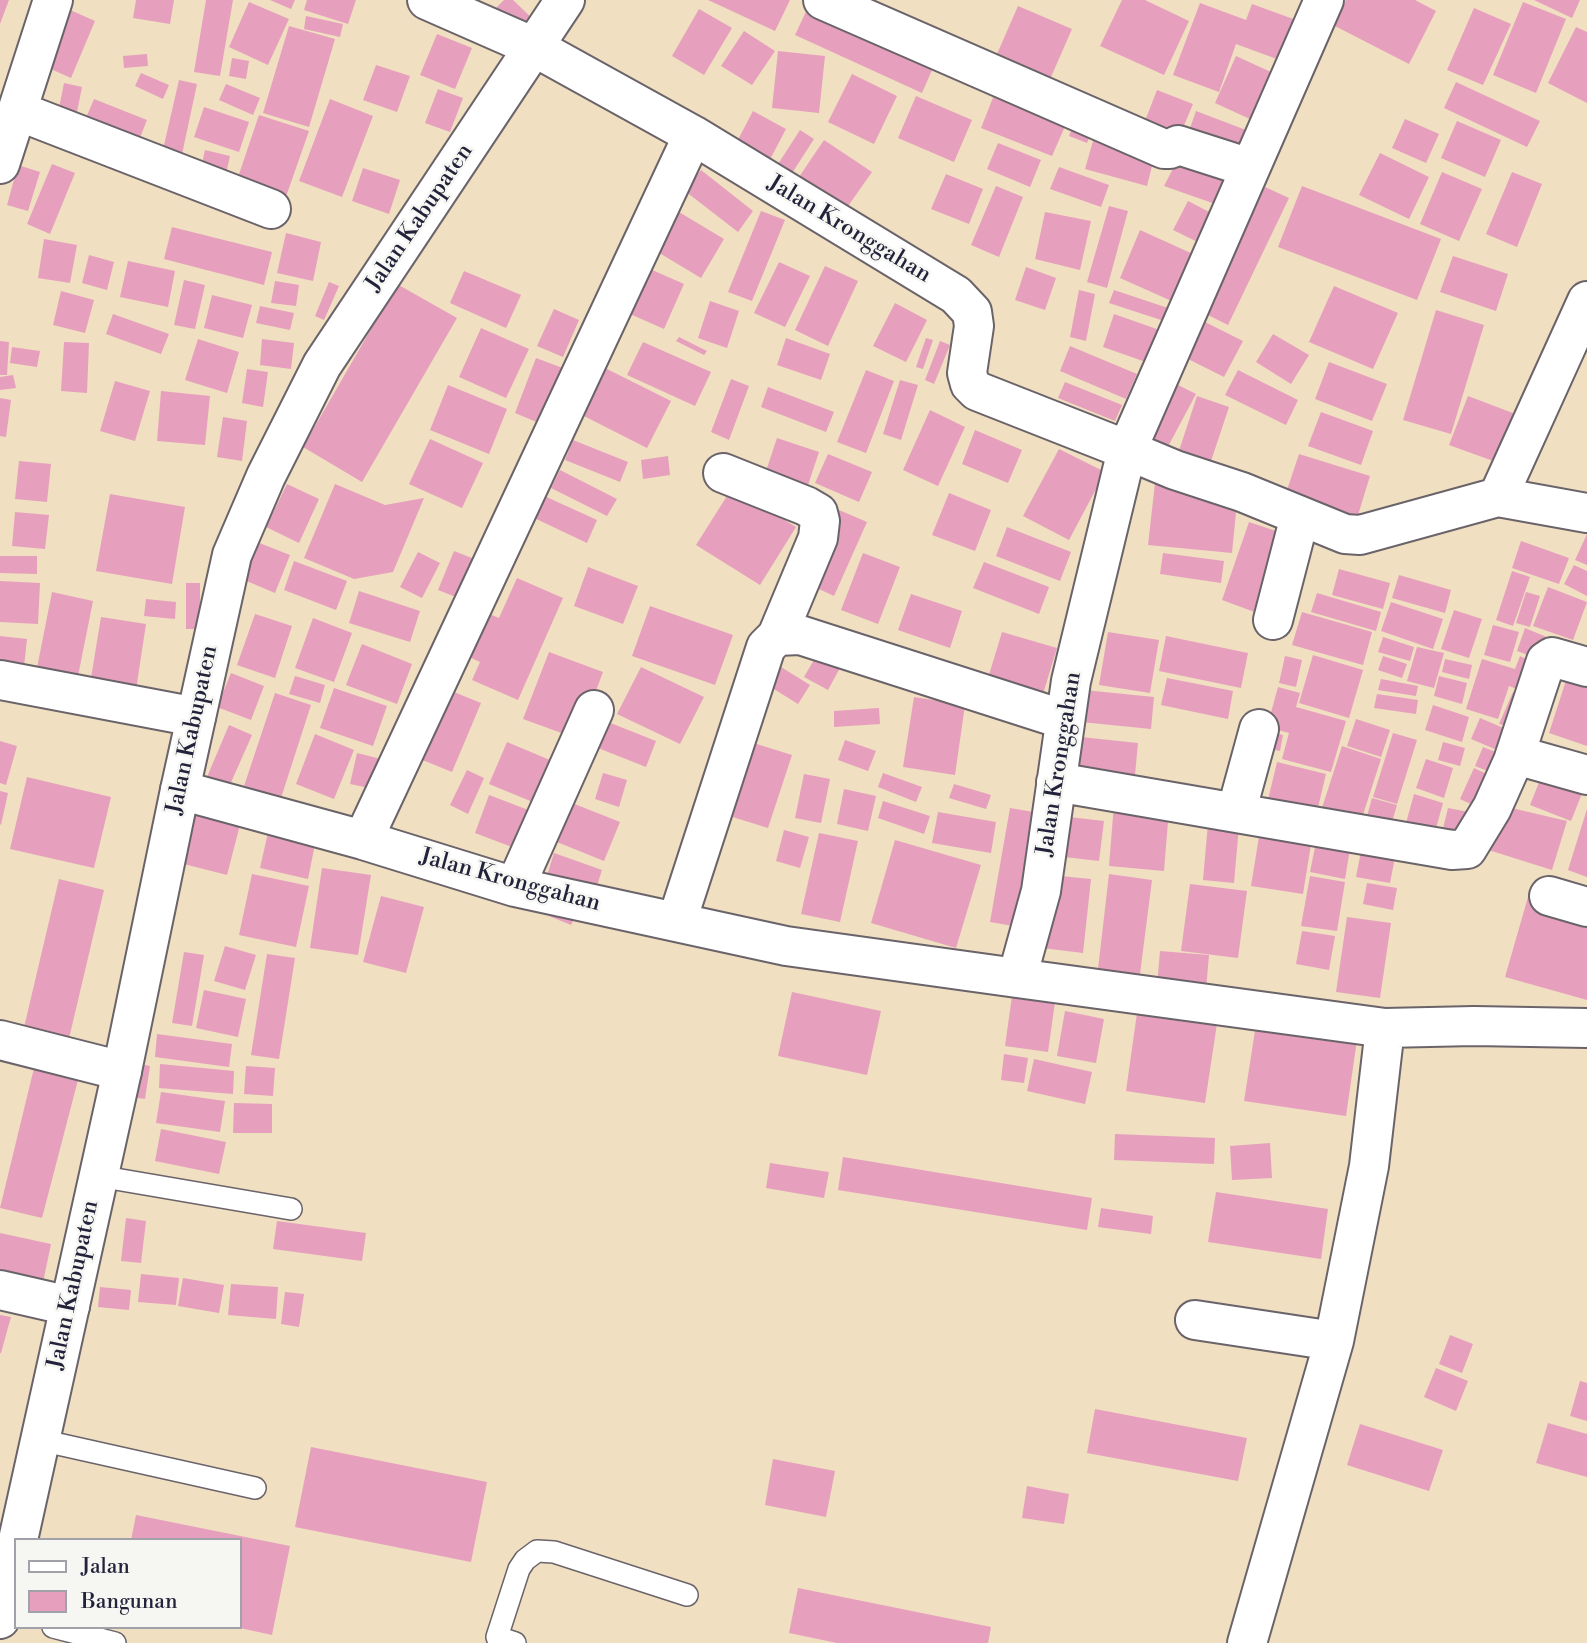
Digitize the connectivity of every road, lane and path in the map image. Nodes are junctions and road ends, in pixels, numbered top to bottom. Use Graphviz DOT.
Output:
graph roads {
  1 [pos="53,0"];
  2 [pos="428,0"];
  3 [pos="565,0"];
  4 [pos="823,0"];
  5 [pos="1324,0"];
  6 [pos="534,47"];
  7 [pos="15,64"];
  8 [pos="19,111"];
  9 [pos="693,135"];
  10 [pos="0,164"];
  11 [pos="1250,168"];
  12 [pos="271,209"];
  13 [pos="1587,301"];
  14 [pos="1127,450"];
  15 [pos="723,473"];
  16 [pos="1498,497"];
  17 [pos="1587,513"];
  18 [pos="1300,516"];
  19 [pos="1273,620"];
  20 [pos="777,636"];
  21 [pos="1587,667"];
  22 [pos="0,680"];
  23 [pos="594,710"];
  24 [pos="196,716"];
  25 [pos="1065,720"];
  26 [pos="1259,729"];
  27 [pos="1516,755"];
  28 [pos="1587,775"];
  29 [pos="1056,782"];
  30 [pos="180,790"];
  31 [pos="1236,813"];
  32 [pos="363,840"];
  33 [pos="514,887"];
  34 [pos="1549,896"];
  35 [pos="1587,907"];
  36 [pos="677,921"];
  37 [pos="1017,978"];
  38 [pos="1385,1028"];
  39 [pos="1587,1028"];
  40 [pos="0,1040"];
  41 [pos="122,1071"];
  42 [pos="98,1176"];
  43 [pos="291,1209"];
  44 [pos="0,1290"];
  45 [pos="70,1306"];
  46 [pos="1195,1320"];
  47 [pos="1334,1341"];
  48 [pos="40,1440"];
  49 [pos="254,1488"];
  50 [pos="14,1516"];
  51 [pos="14,1557"];
  52 [pos="687,1595"];
  53 [pos="0,1617"];
  54 [pos="62,1629"];
  55 [pos="502,1641"];
  56 [pos="115,1643"];
  57 [pos="1247,1643"];
  1 -- 7 [label="street"];
  2 -- 6 [label="street, Jalan Kronggahan"];
  3 -- 6 [label="street, Jalan Kabupaten"];
  4 -- 11 [label="street"];
  5 -- 11 [label="street"];
  6 -- 9 [label="street, Jalan Kronggahan"];
  6 -- 24 [label="street, Jalan Kabupaten"];
  7 -- 8 [label="street"];
  8 -- 10 [label="street"];
  8 -- 12 [label="street"];
  9 -- 14 [label="street, Jalan Kronggahan"];
  9 -- 32 [label="street"];
  11 -- 14 [label="street"];
  13 -- 16 [label="street"];
  14 -- 18 [label="street"];
  14 -- 25 [label="street, Jalan Kronggahan"];
  15 -- 20 [label="street"];
  16 -- 17 [label="street"];
  16 -- 18 [label="street"];
  18 -- 19 [label="street"];
  20 -- 25 [label="street"];
  20 -- 36 [label="street"];
  21 -- 27 [label="street"];
  22 -- 24 [label="street"];
  23 -- 33 [label="street"];
  24 -- 30 [label="street, Jalan Kabupaten"];
  25 -- 29 [label="street, Jalan Kronggahan"];
  26 -- 31 [label="street"];
  27 -- 28 [label="street"];
  27 -- 31 [label="street"];
  29 -- 31 [label="street"];
  29 -- 37 [label="street, Jalan Kronggahan"];
  30 -- 32 [label="street, Jalan Kronggahan"];
  30 -- 41 [label="street, Jalan Kabupaten"];
  32 -- 33 [label="street, Jalan Kronggahan"];
  33 -- 36 [label="street, Jalan Kronggahan"];
  34 -- 35 [label="street"];
  36 -- 37 [label="street, Jalan Kronggahan"];
  37 -- 38 [label="street"];
  38 -- 39 [label="street"];
  38 -- 47 [label="street"];
  40 -- 41 [label="street"];
  41 -- 42 [label="street, Jalan Kabupaten"];
  42 -- 43 [label="lane"];
  42 -- 45 [label="street, Jalan Kabupaten"];
  44 -- 45 [label="street"];
  45 -- 48 [label="street, Jalan Kabupaten"];
  46 -- 47 [label="street"];
  47 -- 57 [label="street"];
  48 -- 49 [label="lane"];
  48 -- 50 [label="street, Jalan Kabupaten"];
  51 -- 53 [label="street"];
  52 -- 55 [label="lane"];
  54 -- 56 [label="lane"];
}
